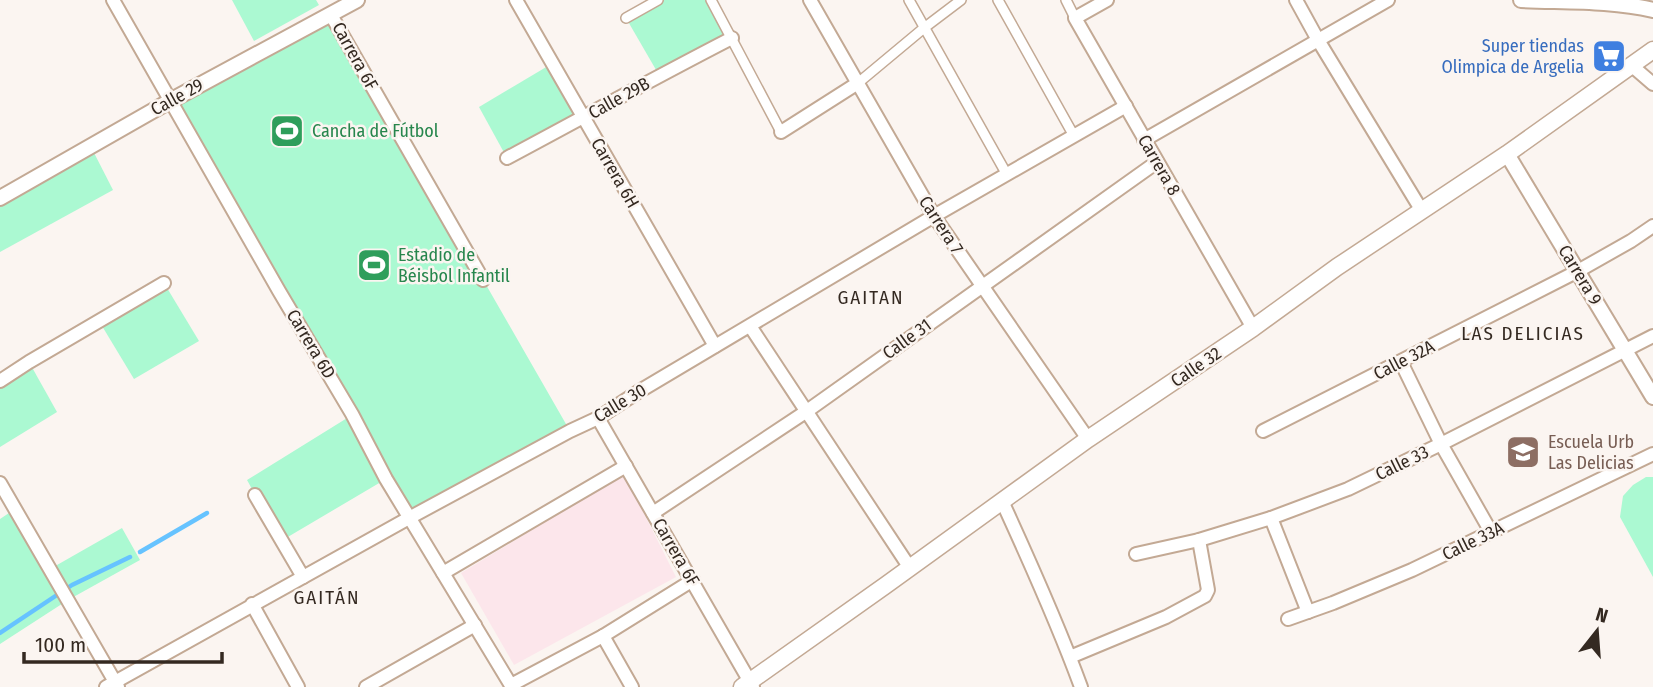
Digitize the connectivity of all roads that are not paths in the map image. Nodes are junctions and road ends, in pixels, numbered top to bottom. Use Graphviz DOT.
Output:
graph roads {
  1 [pos="113,0"];
  2 [pos="357,0"];
  3 [pos="516,0"];
  4 [pos="658,0"];
  5 [pos="711,0"];
  6 [pos="810,0"];
  7 [pos="909,0"];
  8 [pos="961,0"];
  9 [pos="998,0"];
  10 [pos="1066,0"];
  11 [pos="1107,0"];
  12 [pos="1296,0"];
  13 [pos="1388,0"];
  14 [pos="1521,0"];
  15 [pos="1561,1"];
  16 [pos="1653,10"];
  17 [pos="331,15"];
  18 [pos="626,18"];
  19 [pos="1074,18"];
  20 [pos="924,28"];
  21 [pos="732,38"];
  22 [pos="1318,40"];
  23 [pos="1653,50"];
  24 [pos="1631,65"];
  25 [pos="1653,84"];
  26 [pos="860,87"];
  27 [pos="170,101"];
  28 [pos="1126,106"];
  29 [pos="584,118"];
  30 [pos="780,132"];
  31 [pos="1073,136"];
  32 [pos="1144,140"];
  33 [pos="1507,153"];
  34 [pos="508,158"];
  35 [pos="1157,162"];
  36 [pos="1006,173"];
  37 [pos="0,198"];
  38 [pos="1422,211"];
  39 [pos="934,216"];
  40 [pos="1653,226"];
  41 [pos="1578,271"];
  42 [pos="483,280"];
  43 [pos="164,283"];
  44 [pos="982,285"];
  45 [pos="750,326"];
  46 [pos="1253,328"];
  47 [pos="1653,336"];
  48 [pos="715,346"];
  49 [pos="1625,351"];
  50 [pos="1401,362"];
  51 [pos="0,381"];
  52 [pos="1653,397"];
  53 [pos="807,411"];
  54 [pos="598,418"];
  55 [pos="1263,431"];
  56 [pos="1088,439"];
  57 [pos="1441,444"];
  58 [pos="1653,454"];
  59 [pos="626,466"];
  60 [pos="0,483"];
  61 [pos="255,495"];
  62 [pos="1002,501"];
  63 [pos="653,513"];
  64 [pos="410,518"];
  65 [pos="1271,518"];
  66 [pos="1491,532"];
  67 [pos="1199,540"];
  68 [pos="1136,554"];
  69 [pos="909,568"];
  70 [pos="443,573"];
  71 [pos="303,577"];
  72 [pos="693,580"];
  73 [pos="252,604"];
  74 [pos="1308,612"];
  75 [pos="1289,619"];
  76 [pos="475,625"];
  77 [pos="603,636"];
  78 [pos="1070,657"];
  79 [pos="113,685"];
  80 [pos="748,685"];
  81 [pos="511,686"];
  82 [pos="298,687"];
  83 [pos="366,687"];
  84 [pos="632,687"];
  85 [pos="1081,687"];
  1 -- 27 [label="street, Carrera 6D"];
  2 -- 17 [label="street, Calle 29"];
  3 -- 29 [label="street, Carrera 6H"];
  4 -- 18 [label="street"];
  5 -- 21 [label="street"];
  6 -- 26 [label="street, Carrera 7"];
  7 -- 20 [label="street"];
  8 -- 20 [label="street"];
  9 -- 31 [label="street"];
  10 -- 19 [label="street, Carrera 8"];
  11 -- 19 [label="street"];
  12 -- 22 [label="street"];
  13 -- 22 [label="street"];
  14 -- 15 [label="street"];
  15 -- 16 [label="street"];
  17 -- 27 [label="street, Calle 29"];
  17 -- 42 [label="street, Carrera 6F"];
  19 -- 28 [label="street, Carrera 8"];
  20 -- 26 [label="street"];
  20 -- 36 [label="street"];
  21 -- 29 [label="street, Calle 29B"];
  21 -- 30 [label="street"];
  22 -- 32 [label="street"];
  22 -- 38 [label="street"];
  23 -- 24 [label="main road, Calle 32"];
  24 -- 25 [label="street"];
  24 -- 33 [label="main road, Calle 32"];
  26 -- 30 [label="street"];
  26 -- 39 [label="street, Carrera 7"];
  27 -- 37 [label="street, Calle 29"];
  27 -- 64 [label="street, Carrera 6D"];
  28 -- 31 [label="street, Calle 30"];
  28 -- 32 [label="street, Carrera 8"];
  29 -- 34 [label="street, Calle 29B"];
  29 -- 48 [label="street, Carrera 6H"];
  31 -- 36 [label="street, Calle 30"];
  32 -- 35 [label="street, Carrera 8"];
  33 -- 38 [label="main road, Calle 32"];
  33 -- 41 [label="street, Carrera 9"];
  35 -- 44 [label="street, Calle 31"];
  35 -- 46 [label="street, Carrera 8"];
  36 -- 39 [label="street, Calle 30"];
  38 -- 46 [label="main road, Calle 32"];
  39 -- 44 [label="street, Carrera 7"];
  39 -- 45 [label="street, Calle 30"];
  40 -- 41 [label="street, Calle 32A"];
  41 -- 49 [label="street, Carrera 9"];
  41 -- 50 [label="street, Calle 32A"];
  43 -- 51 [label="street"];
  44 -- 53 [label="street, Calle 31"];
  44 -- 56 [label="street, Carrera 7"];
  45 -- 48 [label="street, Calle 30"];
  45 -- 53 [label="street"];
  46 -- 56 [label="main road, Calle 32"];
  47 -- 49 [label="street, Calle 33"];
  48 -- 54 [label="street, Calle 30"];
  49 -- 52 [label="street, Carrera 9"];
  49 -- 57 [label="street, Calle 33"];
  50 -- 55 [label="street, Calle 32A"];
  50 -- 57 [label="street"];
  53 -- 63 [label="street, Calle 31"];
  53 -- 69 [label="street"];
  54 -- 59 [label="street, Carrera 6F"];
  54 -- 64 [label="street, Calle 30"];
  56 -- 62 [label="main road, Calle 32"];
  57 -- 65 [label="street, Calle 33"];
  57 -- 66 [label="street"];
  58 -- 66 [label="street, Calle 33A"];
  59 -- 63 [label="street, Carrera 6F"];
  59 -- 70 [label="street"];
  60 -- 79 [label="street"];
  61 -- 71 [label="street"];
  62 -- 69 [label="main road, Calle 32"];
  62 -- 78 [label="street"];
  63 -- 72 [label="street, Carrera 6F"];
  64 -- 70 [label="street, Carrera 6D"];
  64 -- 71 [label="street, Calle 30"];
  65 -- 67 [label="street, Calle 33"];
  65 -- 74 [label="street"];
  66 -- 74 [label="street, Calle 33A"];
  67 -- 68 [label="street, Calle 33"];
  67 -- 78 [label="street"];
  69 -- 80 [label="main road, Calle 32"];
  70 -- 76 [label="street, Carrera 6D"];
  71 -- 73 [label="street, Calle 30"];
  72 -- 77 [label="street"];
  72 -- 80 [label="street, Carrera 6F"];
  73 -- 79 [label="street, Calle 30"];
  73 -- 82 [label="street"];
  74 -- 75 [label="street, Calle 33A"];
  76 -- 81 [label="street, Carrera 6D"];
  76 -- 83 [label="street"];
  77 -- 81 [label="street"];
  77 -- 84 [label="street"];
  78 -- 85 [label="street"];
}
